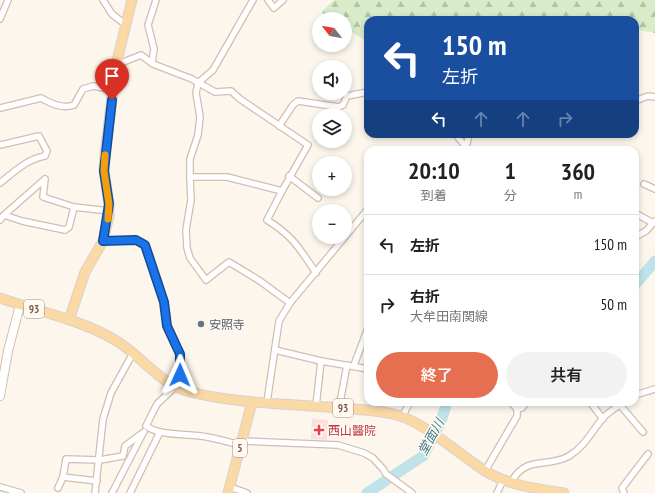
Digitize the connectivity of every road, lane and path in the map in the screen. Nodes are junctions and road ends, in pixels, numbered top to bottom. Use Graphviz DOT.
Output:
graph roads {
  1 [pos="8,0"];
  2 [pos="103,0"];
  3 [pos="132,0"];
  4 [pos="156,0"];
  5 [pos="253,0"];
  6 [pos="268,0"];
  7 [pos="283,0"];
  8 [pos="0,19"];
  9 [pos="126,25"];
  10 [pos="152,63"];
  11 [pos="116,65"];
  12 [pos="198,83"];
  13 [pos="113,90"];
  14 [pos="364,93"];
  15 [pos="655,97"];
  16 [pos="639,99"];
  17 [pos="0,108"];
  18 [pos="279,126"];
  19 [pos="0,145"];
  20 [pos="289,176"];
  21 [pos="190,177"];
  22 [pos="0,183"];
  23 [pos="644,184"];
  24 [pos="655,189"];
  25 [pos="282,191"];
  26 [pos="318,198"];
  27 [pos="74,208"];
  28 [pos="109,211"];
  29 [pos="364,214"];
  30 [pos="4,215"];
  31 [pos="639,215"];
  32 [pos="0,220"];
  33 [pos="654,222"];
  34 [pos="639,235"];
  35 [pos="103,241"];
  36 [pos="316,273"];
  37 [pos="0,298"];
  38 [pos="290,303"];
  39 [pos="20,305"];
  40 [pos="68,320"];
  41 [pos="364,339"];
  42 [pos="275,350"];
  43 [pos="132,353"];
  44 [pos="321,361"];
  45 [pos="346,365"];
  46 [pos="354,366"];
  47 [pos="364,368"];
  48 [pos="2,371"];
  49 [pos="175,387"];
  50 [pos="655,389"];
  51 [pos="639,394"];
  52 [pos="0,396"];
  53 [pos="252,402"];
  54 [pos="266,402"];
  55 [pos="316,406"];
  56 [pos="408,406"];
  57 [pos="514,406"];
  58 [pos="523,406"];
  59 [pos="593,406"];
  60 [pos="618,406"];
  61 [pos="624,406"];
  62 [pos="339,408"];
  63 [pos="517,409"];
  64 [pos="402,417"];
  65 [pos="602,419"];
  66 [pos="146,426"];
  67 [pos="144,432"];
  68 [pos="160,432"];
  69 [pos="643,432"];
  70 [pos="241,443"];
  71 [pos="648,454"];
  72 [pos="100,460"];
  73 [pos="485,471"];
  74 [pos="63,477"];
  75 [pos="97,481"];
  76 [pos="508,481"];
  77 [pos="0,487"];
  78 [pos="58,488"];
  79 [pos="229,490"];
  80 [pos="21,493"];
  81 [pos="95,493"];
  82 [pos="112,493"];
  83 [pos="130,493"];
  84 [pos="247,493"];
  85 [pos="412,493"];
  86 [pos="498,493"];
  87 [pos="564,493"];
  88 [pos="624,493"];
  1 -- 8 [label="street"];
  2 -- 9 [label="street"];
  3 -- 9 [label="main road"];
  4 -- 10 [label="street"];
  5 -- 12 [label="street"];
  6 -- 7 [label="street"];
  9 -- 11 [label="main road"];
  10 -- 11 [label="street"];
  10 -- 12 [label="street"];
  11 -- 13 [label="main road"];
  12 -- 18 [label="street"];
  12 -- 21 [label="street"];
  13 -- 17 [label="street"];
  13 -- 28 [label="main road"];
  14 -- 18 [label="street"];
  15 -- 16 [label="street"];
  18 -- 20 [label="street"];
  19 -- 22 [label="street"];
  20 -- 25 [label="street"];
  20 -- 26 [label="street"];
  21 -- 25 [label="street"];
  21 -- 38 [label="street"];
  23 -- 24 [label="street"];
  25 -- 36 [label="street"];
  27 -- 28 [label="street"];
  27 -- 30 [label="street"];
  27 -- 30 [label="street"];
  28 -- 35 [label="main road"];
  29 -- 36 [label="street"];
  30 -- 32 [label="street"];
  31 -- 33 [label="street"];
  33 -- 34 [label="street"];
  35 -- 40 [label="main road"];
  35 -- 49 [label="street"];
  36 -- 38 [label="street"];
  37 -- 39 [label="main road, 93"];
  38 -- 42 [label="street"];
  39 -- 40 [label="main road, 93"];
  39 -- 48 [label="main road"];
  40 -- 43 [label="main road"];
  41 -- 46 [label="street"];
  42 -- 44 [label="street"];
  42 -- 54 [label="street"];
  43 -- 49 [label="main road"];
  43 -- 72 [label="street"];
  44 -- 45 [label="street"];
  44 -- 55 [label="street"];
  45 -- 46 [label="street"];
  45 -- 62 [label="street"];
  46 -- 47 [label="street"];
  48 -- 52 [label="main road"];
  49 -- 53 [label="main road"];
  49 -- 66 [label="street"];
  50 -- 51 [label="street"];
  53 -- 54 [label="main road, 93"];
  53 -- 70 [label="main road, 5"];
  54 -- 55 [label="main road, 93"];
  55 -- 62 [label="main road, 93"];
  56 -- 64 [label="street"];
  57 -- 63 [label="street"];
  58 -- 63 [label="street"];
  59 -- 65 [label="street"];
  60 -- 65 [label="street"];
  61 -- 69 [label="street"];
  62 -- 64 [label="main road, 93"];
  63 -- 73 [label="street"];
  64 -- 73 [label="main road, 93"];
  65 -- 76 [label="street"];
  66 -- 67 [label="street"];
  66 -- 68 [label="street"];
  67 -- 72 [label="street"];
  67 -- 82 [label="street"];
  68 -- 70 [label="street"];
  68 -- 83 [label="street"];
  70 -- 79 [label="main road, 5"];
  70 -- 85 [label="street"];
  71 -- 88 [label="street"];
  72 -- 74 [label="street"];
  72 -- 75 [label="street"];
  73 -- 76 [label="main road, 93"];
  74 -- 75 [label="street"];
  74 -- 78 [label="street"];
  75 -- 81 [label="street"];
  76 -- 86 [label="street"];
  76 -- 87 [label="main road, 93"];
  77 -- 80 [label="street"];
  79 -- 84 [label="street"];
}
